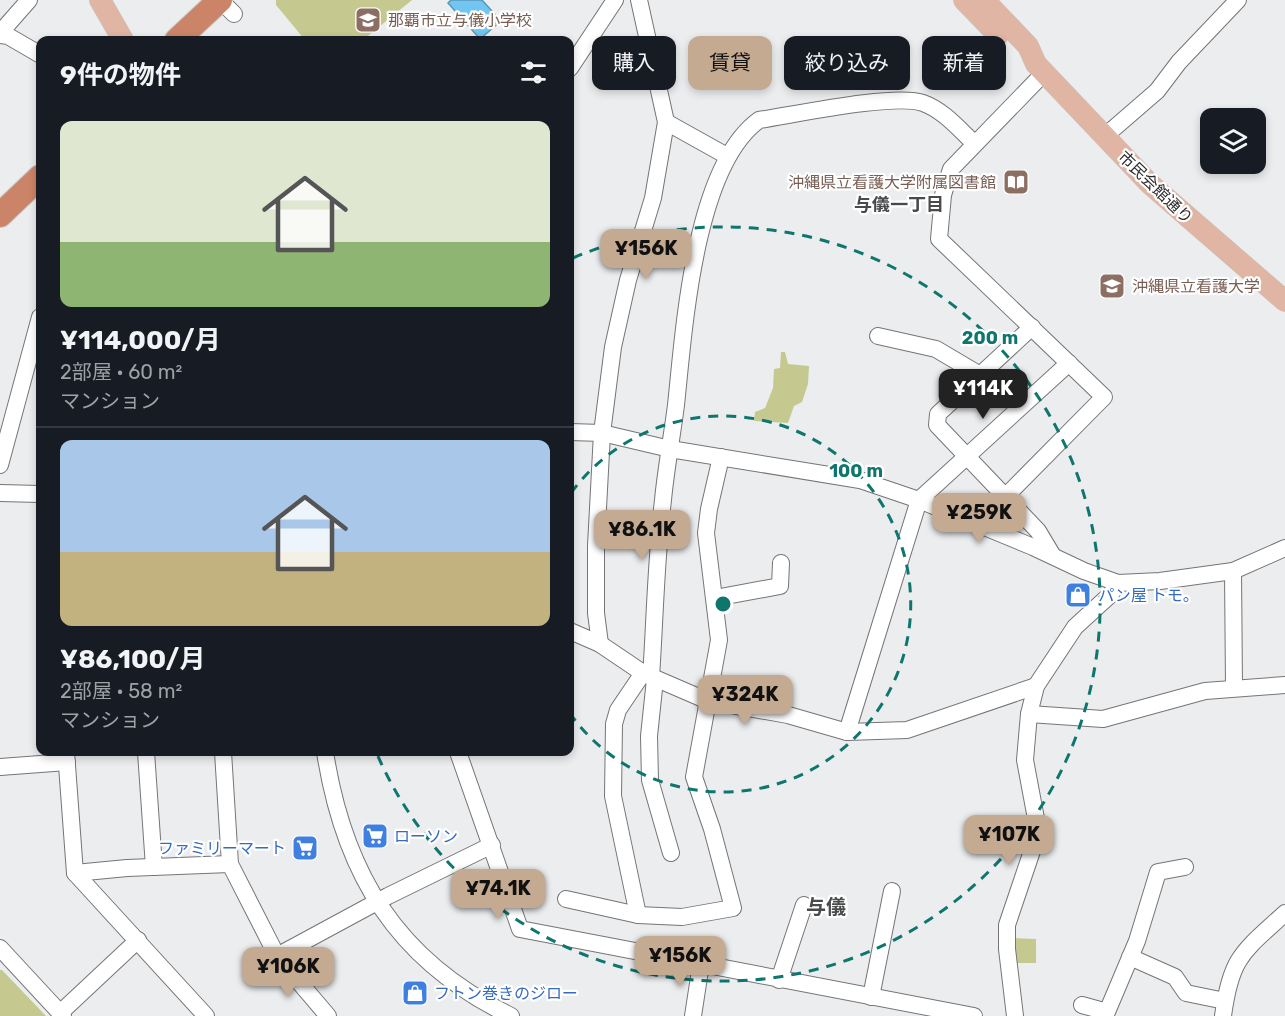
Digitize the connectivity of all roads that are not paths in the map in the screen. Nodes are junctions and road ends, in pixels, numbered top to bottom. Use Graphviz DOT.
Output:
graph roads {
  1 [pos="29,0"];
  2 [pos="100,0"];
  3 [pos="615,0"];
  4 [pos="639,0"];
  5 [pos="964,0"];
  6 [pos="984,0"];
  7 [pos="1238,0"];
  8 [pos="218,4"];
  9 [pos="0,34"];
  10 [pos="121,36"];
  11 [pos="182,36"];
  12 [pos="36,52"];
  13 [pos="574,62"];
  14 [pos="1040,68"];
  15 [pos="666,122"];
  16 [pos="1105,136"];
  17 [pos="974,143"];
  18 [pos="728,156"];
  19 [pos="36,180"];
  20 [pos="3,206"];
  21 [pos="1285,301"];
  22 [pos="1032,327"];
  23 [pos="36,332"];
  24 [pos="878,336"];
  25 [pos="1069,363"];
  26 [pos="980,375"];
  27 [pos="574,432"];
  28 [pos="602,433"];
  29 [pos="670,449"];
  30 [pos="721,457"];
  31 [pos="968,458"];
  32 [pos="0,465"];
  33 [pos="0,493"];
  34 [pos="36,494"];
  35 [pos="1005,497"];
  36 [pos="918,500"];
  37 [pos="1285,549"];
  38 [pos="1053,556"];
  39 [pos="781,563"];
  40 [pos="1233,571"];
  41 [pos="1118,583"];
  42 [pos="715,598"];
  43 [pos="574,633"];
  44 [pos="600,644"];
  45 [pos="650,676"];
  46 [pos="1285,685"];
  47 [pos="1036,686"];
  48 [pos="1234,687"];
  49 [pos="708,701"];
  50 [pos="1029,714"];
  51 [pos="847,732"];
  52 [pos="146,756"];
  53 [pos="223,756"];
  54 [pos="326,756"];
  55 [pos="459,756"];
  56 [pos="67,757"];
  57 [pos="0,767"];
  58 [pos="492,845"];
  59 [pos="670,853"];
  60 [pos="230,864"];
  61 [pos="154,867"];
  62 [pos="1185,867"];
  63 [pos="75,873"];
  64 [pos="892,891"];
  65 [pos="566,899"];
  66 [pos="376,902"];
  67 [pos="804,905"];
  68 [pos="1285,914"];
  69 [pos="638,915"];
  70 [pos="138,940"];
  71 [pos="0,949"];
  72 [pos="277,956"];
  73 [pos="1130,957"];
  74 [pos="701,964"];
  75 [pos="779,980"];
  76 [pos="871,997"];
  77 [pos="1082,1005"];
  78 [pos="1224,1008"];
  79 [pos="62,1014"];
  80 [pos="206,1016"];
  81 [pos="328,1016"];
  82 [pos="511,1016"];
  83 [pos="693,1016"];
  84 [pos="974,1016"];
  85 [pos="1015,1016"];
  1 -- 9 [label="street"];
  2 -- 10 [label="main road"];
  3 -- 13 [label="street"];
  4 -- 15 [label="street"];
  5 -- 14 [label="main road, 市民会館通り"];
  6 -- 14 [label="main road, 市民会館通り"];
  7 -- 16 [label="street"];
  8 -- 11 [label="highway"];
  9 -- 12 [label="street"];
  14 -- 16 [label="main road, 市民会館通り"];
  14 -- 17 [label="street"];
  15 -- 18 [label="street"];
  15 -- 28 [label="street"];
  16 -- 21 [label="main road, 市民会館通り"];
  17 -- 18 [label="street"];
  17 -- 22 [label="street"];
  18 -- 29 [label="street"];
  19 -- 20 [label="highway"];
  22 -- 25 [label="street"];
  22 -- 26 [label="street"];
  23 -- 32 [label="street"];
  24 -- 26 [label="street"];
  25 -- 31 [label="street"];
  25 -- 35 [label="street"];
  26 -- 31 [label="street"];
  27 -- 28 [label="street"];
  28 -- 29 [label="street"];
  28 -- 44 [label="street"];
  29 -- 30 [label="street"];
  29 -- 45 [label="street"];
  30 -- 36 [label="street"];
  30 -- 42 [label="street"];
  31 -- 35 [label="street"];
  31 -- 36 [label="street"];
  33 -- 34 [label="street"];
  35 -- 38 [label="street"];
  36 -- 38 [label="street"];
  36 -- 51 [label="street"];
  37 -- 40 [label="street"];
  38 -- 41 [label="street"];
  39 -- 42 [label="street"];
  40 -- 41 [label="street"];
  40 -- 48 [label="street"];
  41 -- 47 [label="street"];
  42 -- 49 [label="street"];
  43 -- 44 [label="street"];
  44 -- 45 [label="street"];
  45 -- 49 [label="street"];
  45 -- 59 [label="street"];
  45 -- 69 [label="street"];
  46 -- 48 [label="street"];
  47 -- 50 [label="street"];
  47 -- 51 [label="street"];
  48 -- 50 [label="street"];
  49 -- 51 [label="street"];
  49 -- 69 [label="street"];
  50 -- 85 [label="street"];
  52 -- 61 [label="street"];
  53 -- 60 [label="street"];
  54 -- 66 [label="street"];
  55 -- 58 [label="street"];
  56 -- 57 [label="street"];
  56 -- 63 [label="street"];
  58 -- 66 [label="street"];
  58 -- 74 [label="street"];
  60 -- 61 [label="street"];
  60 -- 72 [label="street"];
  61 -- 63 [label="street"];
  62 -- 73 [label="street"];
  63 -- 70 [label="street"];
  64 -- 76 [label="street"];
  65 -- 69 [label="street"];
  66 -- 72 [label="street"];
  66 -- 82 [label="street"];
  67 -- 75 [label="street"];
  68 -- 78 [label="street"];
  70 -- 79 [label="street"];
  70 -- 80 [label="street"];
  71 -- 79 [label="street"];
  72 -- 81 [label="street"];
  73 -- 77 [label="street"];
  73 -- 78 [label="street"];
  74 -- 75 [label="street"];
  74 -- 83 [label="street"];
  75 -- 76 [label="street"];
  76 -- 84 [label="street"];
}
